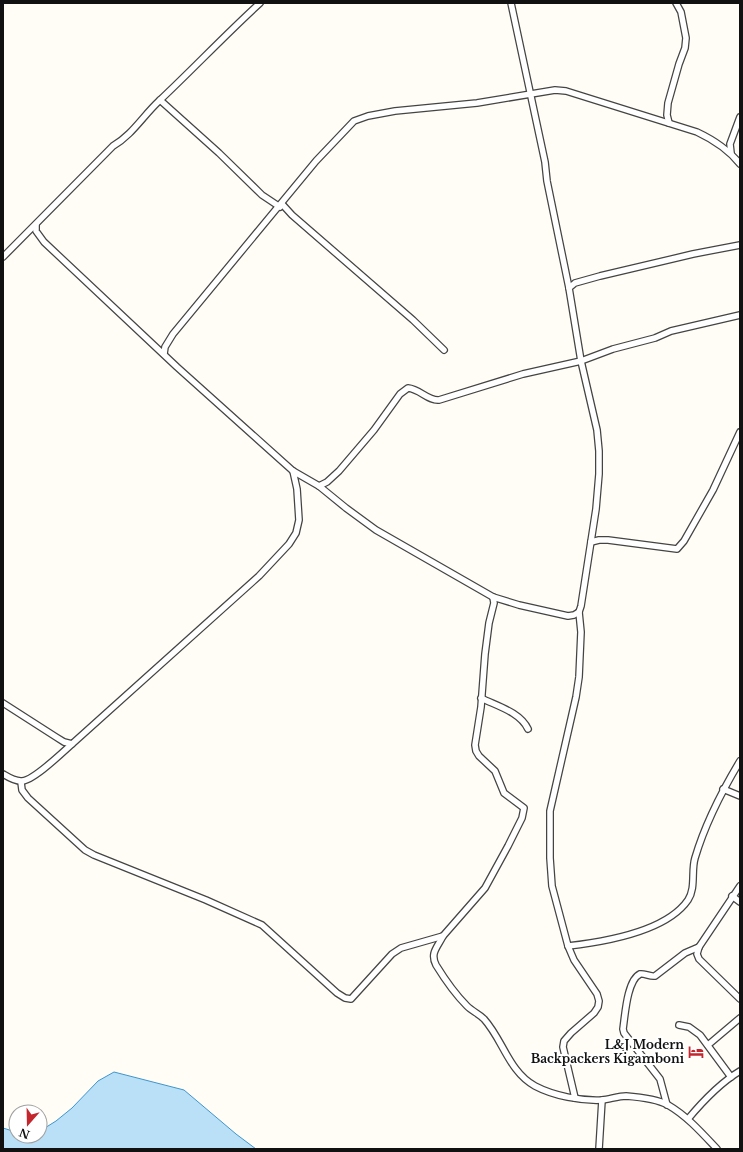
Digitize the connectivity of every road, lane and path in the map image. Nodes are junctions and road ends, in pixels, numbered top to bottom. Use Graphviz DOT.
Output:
graph roads {
  1 [pos="260,3"];
  2 [pos="511,3"];
  3 [pos="676,3"];
  4 [pos="531,94"];
  5 [pos="160,100"];
  6 [pos="740,117"];
  7 [pos="669,123"];
  8 [pos="731,154"];
  9 [pos="740,164"];
  10 [pos="281,205"];
  11 [pos="36,225"];
  12 [pos="740,246"];
  13 [pos="3,257"];
  14 [pos="570,288"];
  15 [pos="740,315"];
  16 [pos="444,350"];
  17 [pos="164,354"];
  18 [pos="581,361"];
  19 [pos="740,432"];
  20 [pos="292,471"];
  21 [pos="319,486"];
  22 [pos="591,542"];
  23 [pos="493,597"];
  24 [pos="579,612"];
  25 [pos="481,698"];
  26 [pos="3,703"];
  27 [pos="528,729"];
  28 [pos="72,744"];
  29 [pos="740,761"];
  30 [pos="3,774"];
  31 [pos="21,782"];
  32 [pos="723,789"];
  33 [pos="740,796"];
  34 [pos="740,886"];
  35 [pos="732,896"];
  36 [pos="740,902"];
  37 [pos="443,936"];
  38 [pos="568,946"];
  39 [pos="699,947"];
  40 [pos="740,999"];
  41 [pos="740,1018"];
  42 [pos="679,1025"];
  43 [pos="708,1045"];
  44 [pos="740,1071"];
  45 [pos="731,1077"];
  46 [pos="575,1098"];
  47 [pos="602,1100"];
  48 [pos="667,1105"];
  49 [pos="688,1119"];
  50 [pos="599,1149"];
  51 [pos="717,1149"];
  1 -- 5 [label="street"];
  2 -- 4 [label="street"];
  3 -- 7 [label="street"];
  4 -- 7 [label="street"];
  4 -- 10 [label="street"];
  4 -- 14 [label="street"];
  5 -- 10 [label="street"];
  5 -- 11 [label="street"];
  6 -- 8 [label="street"];
  7 -- 8 [label="street"];
  8 -- 9 [label="street"];
  10 -- 16 [label="street"];
  10 -- 17 [label="street"];
  11 -- 13 [label="street"];
  11 -- 17 [label="street"];
  12 -- 14 [label="street"];
  14 -- 18 [label="street"];
  15 -- 18 [label="street"];
  17 -- 20 [label="street"];
  18 -- 21 [label="street"];
  18 -- 22 [label="street"];
  19 -- 22 [label="street"];
  20 -- 21 [label="street"];
  20 -- 28 [label="street"];
  21 -- 23 [label="street"];
  22 -- 24 [label="street"];
  23 -- 24 [label="street"];
  23 -- 25 [label="street"];
  24 -- 38 [label="street"];
  25 -- 27 [label="street"];
  25 -- 37 [label="street"];
  26 -- 28 [label="street"];
  28 -- 31 [label="street"];
  29 -- 32 [label="street"];
  30 -- 31 [label="street"];
  31 -- 37 [label="street"];
  32 -- 33 [label="street"];
  32 -- 38 [label="street"];
  34 -- 35 [label="street"];
  35 -- 36 [label="street"];
  35 -- 39 [label="street"];
  37 -- 46 [label="street"];
  38 -- 46 [label="street"];
  39 -- 40 [label="street"];
  39 -- 48 [label="street"];
  41 -- 43 [label="street"];
  42 -- 43 [label="street"];
  43 -- 45 [label="street"];
  44 -- 45 [label="street"];
  45 -- 49 [label="street"];
  46 -- 47 [label="street"];
  47 -- 48 [label="street"];
  47 -- 50 [label="street"];
  48 -- 49 [label="street"];
  49 -- 51 [label="street"];
}
